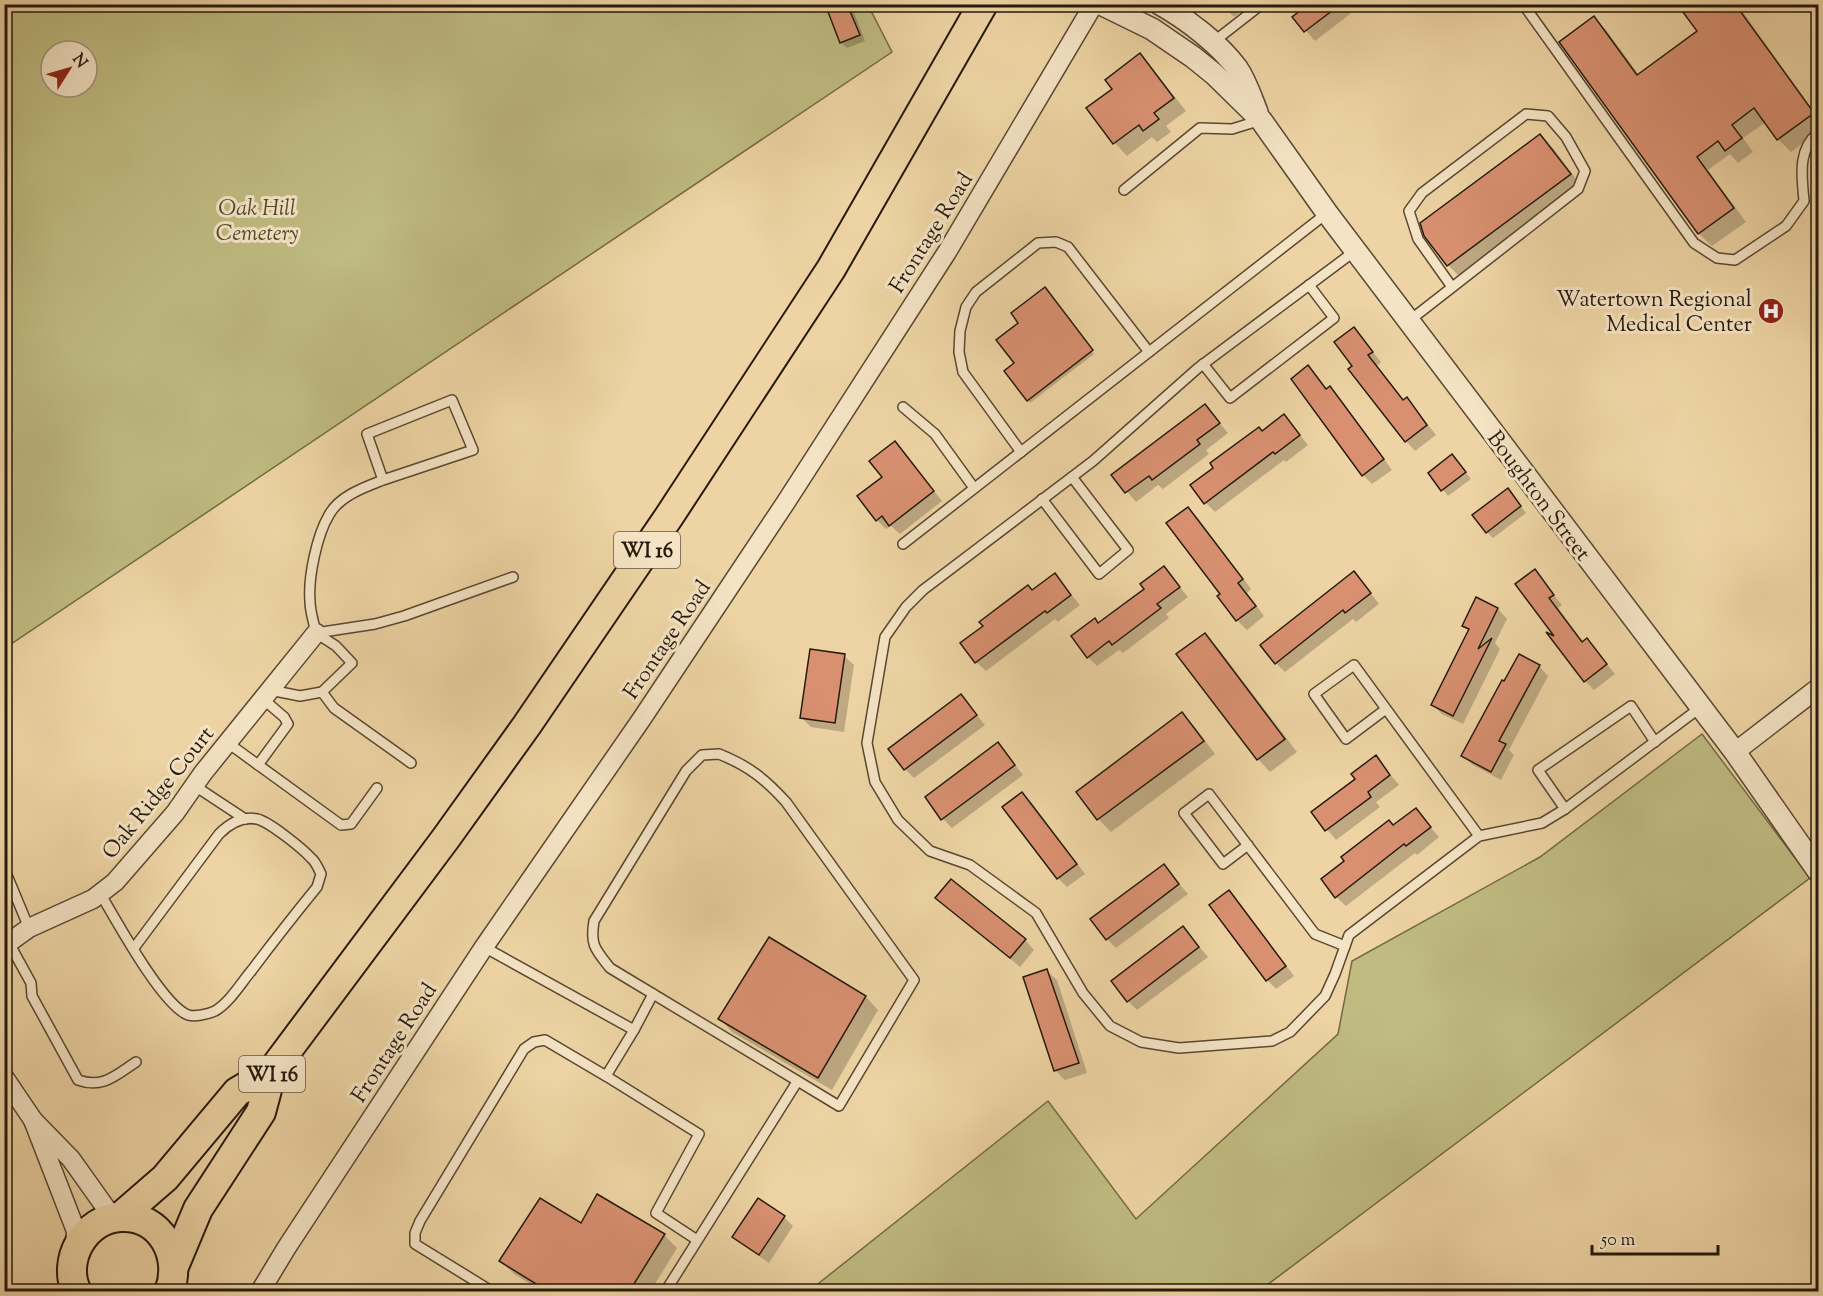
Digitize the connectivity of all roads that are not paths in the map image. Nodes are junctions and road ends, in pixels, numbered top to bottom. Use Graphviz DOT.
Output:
graph roads {
  1 [pos="983,4"];
  2 [pos="1094,4"];
  3 [pos="1101,4"];
  4 [pos="1160,4"];
  5 [pos="1262,4"];
  6 [pos="1523,4"];
  7 [pos="1212,43"];
  8 [pos="1261,120"];
  9 [pos="1818,133"];
  10 [pos="1124,190"];
  11 [pos="1327,213"];
  12 [pos="1355,251"];
  13 [pos="1310,285"];
  14 [pos="1452,287"];
  15 [pos="1409,321"];
  16 [pos="1149,352"];
  17 [pos="1203,364"];
  18 [pos="903,407"];
  19 [pos="1021,452"];
  20 [pos="1072,477"];
  21 [pos="383,480"];
  22 [pos="974,488"];
  23 [pos="1042,500"];
  24 [pos="903,544"];
  25 [pos="513,577"];
  26 [pos="316,633"];
  27 [pos="1818,688"];
  28 [pos="322,692"];
  29 [pos="267,694"];
  30 [pos="1701,707"];
  31 [pos="1386,710"];
  32 [pos="1655,742"];
  33 [pos="228,743"];
  34 [pos="1735,752"];
  35 [pos="411,763"];
  36 [pos="258,765"];
  37 [pos="195,786"];
  38 [pos="377,788"];
  39 [pos="1565,809"];
  40 [pos="244,819"];
  41 [pos="1479,836"];
  42 [pos="1248,845"];
  43 [pos="4,868"];
  44 [pos="1818,871"];
  45 [pos="100,893"];
  46 [pos="29,928"];
  47 [pos="7,944"];
  48 [pos="484,946"];
  49 [pos="1345,946"];
  50 [pos="134,948"];
  51 [pos="653,994"];
  52 [pos="634,1030"];
  53 [pos="136,1062"];
  54 [pos="272,1071"];
  55 [pos="606,1076"];
  56 [pos="4,1077"];
  57 [pos="797,1082"];
  58 [pos="33,1120"];
  59 [pos="117,1218"];
  60 [pos="697,1240"];
  61 [pos="75,1251"];
  62 [pos="176,1282"];
  63 [pos="74,1289"];
  64 [pos="260,1291"];
  65 [pos="494,1292"];
  66 [pos="665,1292"];
  1 -- 54 [label="highway, WI 16"];
  2 -- 48 [label="street, Frontage Road"];
  3 -- 8 [label="street, Boughton Street"];
  4 -- 7 [label="street, Boughton Street"];
  5 -- 7 [label="lane"];
  6 -- 9 [label="lane"];
  7 -- 8 [label="street, Boughton Street"];
  8 -- 10 [label="lane"];
  8 -- 11 [label="street, Boughton Street"];
  11 -- 12 [label="street, Boughton Street"];
  11 -- 16 [label="lane"];
  12 -- 13 [label="lane"];
  12 -- 15 [label="street, Boughton Street"];
  13 -- 17 [label="lane"];
  13 -- 17 [label="lane"];
  14 -- 14 [label="lane"];
  14 -- 15 [label="lane"];
  15 -- 30 [label="street, Boughton Street"];
  16 -- 19 [label="lane"];
  16 -- 19 [label="lane"];
  17 -- 20 [label="lane"];
  18 -- 22 [label="lane"];
  19 -- 22 [label="lane"];
  20 -- 23 [label="lane"];
  20 -- 23 [label="lane"];
  21 -- 21 [label="lane"];
  21 -- 26 [label="lane"];
  22 -- 24 [label="lane"];
  23 -- 49 [label="lane"];
  25 -- 26 [label="lane"];
  26 -- 28 [label="lane"];
  26 -- 29 [label="street, Oak Ridge Court"];
  27 -- 34 [label="street"];
  28 -- 29 [label="lane"];
  28 -- 35 [label="lane"];
  29 -- 33 [label="street, Oak Ridge Court"];
  29 -- 36 [label="lane"];
  30 -- 32 [label="lane"];
  30 -- 34 [label="street, Boughton Street"];
  31 -- 31 [label="lane"];
  31 -- 41 [label="lane"];
  32 -- 39 [label="lane"];
  32 -- 39 [label="lane"];
  33 -- 36 [label="lane"];
  33 -- 37 [label="street, Oak Ridge Court"];
  34 -- 44 [label="street, Boughton Street"];
  36 -- 38 [label="lane"];
  37 -- 40 [label="lane"];
  37 -- 45 [label="street, Oak Ridge Court"];
  39 -- 41 [label="lane"];
  40 -- 50 [label="lane"];
  40 -- 50 [label="lane"];
  41 -- 49 [label="lane"];
  42 -- 42 [label="lane"];
  42 -- 49 [label="lane"];
  43 -- 46 [label="lane"];
  45 -- 46 [label="street, Oak Ridge Court"];
  45 -- 50 [label="lane"];
  46 -- 47 [label="street, Oak Ridge Court"];
  47 -- 53 [label="lane"];
  48 -- 52 [label="lane"];
  48 -- 64 [label="street, Frontage Road"];
  51 -- 52 [label="lane"];
  51 -- 57 [label="lane"];
  51 -- 57 [label="lane"];
  52 -- 55 [label="lane"];
  54 -- 59 [label="highway, WI 16"];
  54 -- 62 [label="highway, WI 16"];
  55 -- 60 [label="lane"];
  55 -- 65 [label="lane"];
  56 -- 58 [label="street"];
  57 -- 60 [label="lane"];
  58 -- 59 [label="street"];
  58 -- 61 [label="street"];
  59 -- 61 [label="highway"];
  59 -- 62 [label="highway"];
  60 -- 66 [label="lane"];
  61 -- 63 [label="highway"];
}
